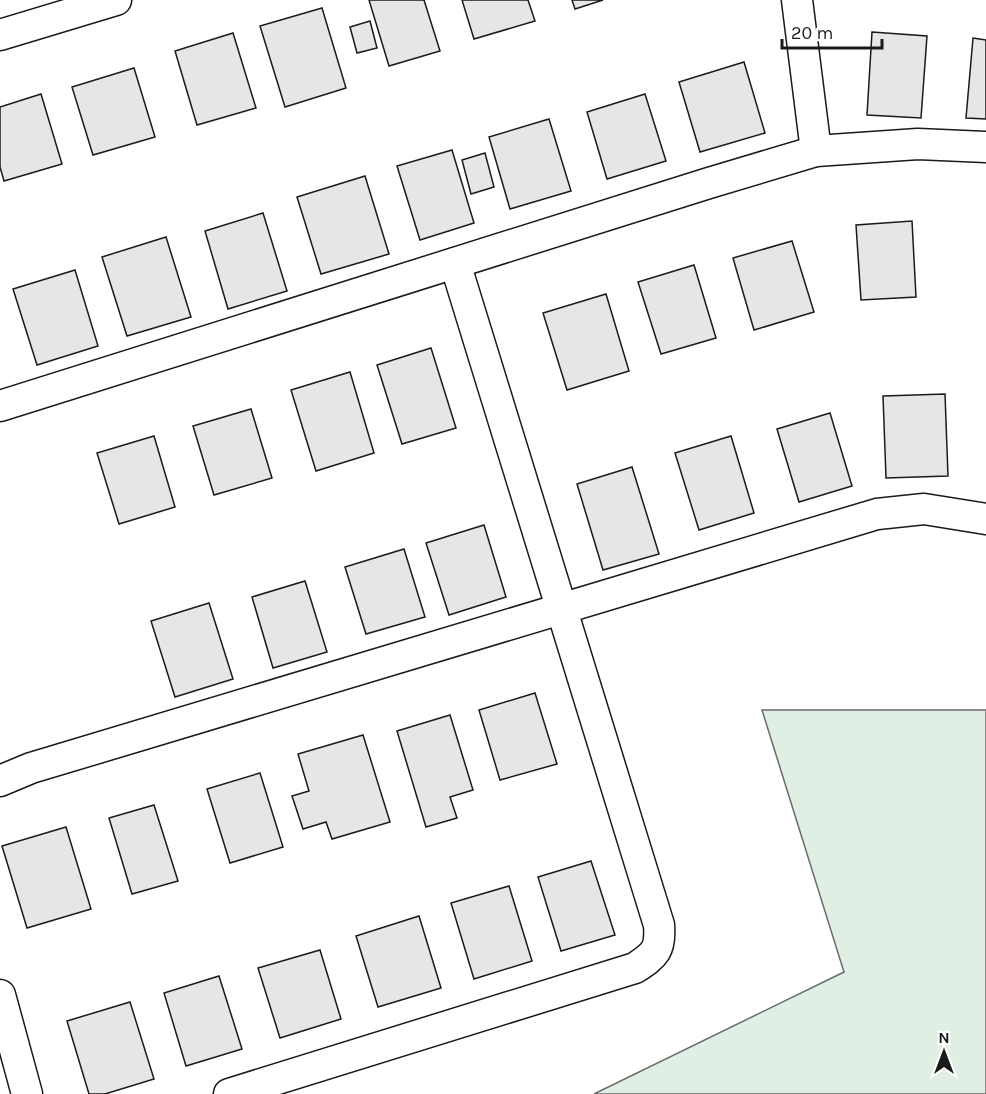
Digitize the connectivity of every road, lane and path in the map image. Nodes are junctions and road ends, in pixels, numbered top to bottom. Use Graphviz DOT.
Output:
graph roads {
  1 [pos="116,0"];
  2 [pos="797,0"];
  3 [pos="0,36"];
  4 [pos="986,147"];
  5 [pos="816,152"];
  6 [pos="455,263"];
  7 [pos="0,406"];
  8 [pos="986,519"];
  9 [pos="560,609"];
  10 [pos="0,781"];
  11 [pos="0,995"];
  12 [pos="27,1094"];
  13 [pos="229,1094"];
  1 -- 3 [label="street"];
  2 -- 5 [label="street"];
  4 -- 5 [label="street"];
  5 -- 6 [label="street"];
  6 -- 7 [label="street"];
  6 -- 9 [label="street"];
  8 -- 9 [label="street"];
  9 -- 10 [label="street"];
  9 -- 13 [label="street"];
  11 -- 12 [label="street"];
}
